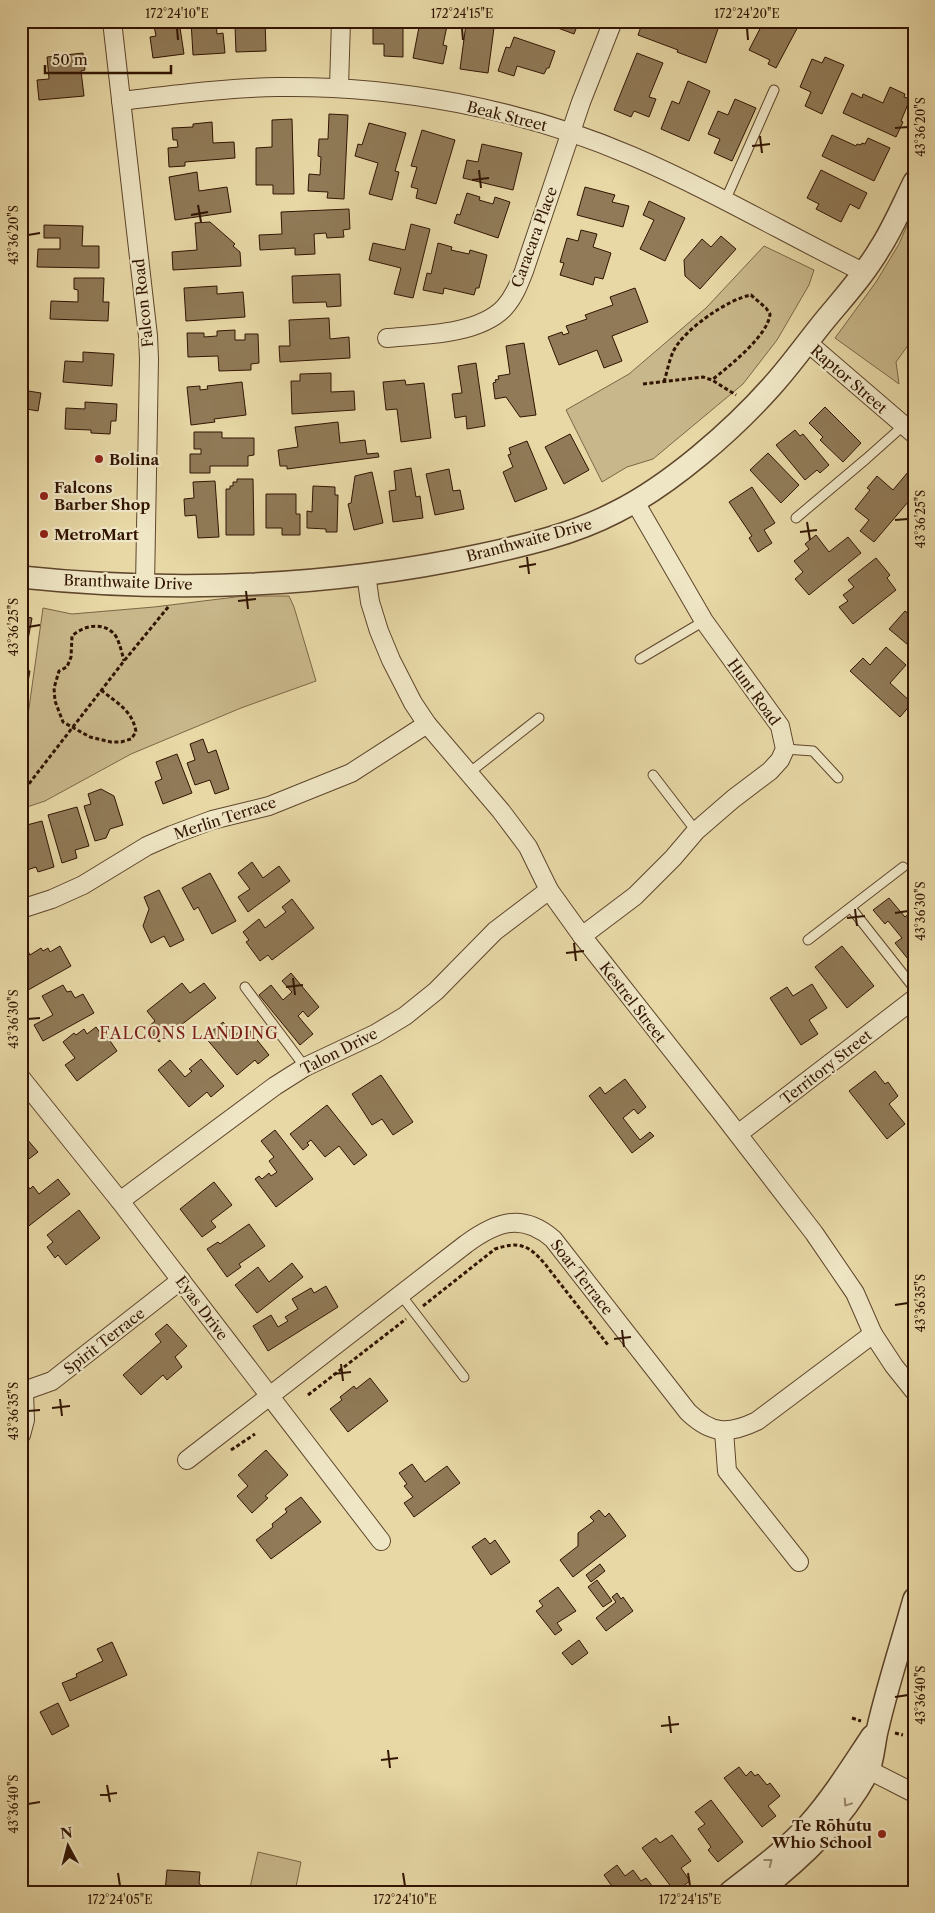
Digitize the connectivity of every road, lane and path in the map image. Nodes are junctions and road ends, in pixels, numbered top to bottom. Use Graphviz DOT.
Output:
graph roads {
  1 [pos="112,21"];
  2 [pos="341,21"];
  3 [pos="613,21"];
  4 [pos="339,87"];
  5 [pos="774,90"];
  6 [pos="121,101"];
  7 [pos="570,133"];
  8 [pos="914,182"];
  9 [pos="724,201"];
  10 [pos="863,272"];
  11 [pos="387,338"];
  12 [pos="807,342"];
  13 [pos="712,380"];
  14 [pos="664,382"];
  15 [pos="644,384"];
  16 [pos="736,395"];
  17 [pos="908,430"];
  18 [pos="635,502"];
  19 [pos="796,518"];
  20 [pos="366,574"];
  21 [pos="21,577"];
  22 [pos="145,586"];
  23 [pos="169,606"];
  24 [pos="704,621"];
  25 [pos="640,659"];
  26 [pos="124,661"];
  27 [pos="101,690"];
  28 [pos="539,718"];
  29 [pos="427,724"];
  30 [pos="73,726"];
  31 [pos="785,749"];
  32 [pos="469,773"];
  33 [pos="653,775"];
  34 [pos="838,778"];
  35 [pos="21,794"];
  36 [pos="696,831"];
  37 [pos="903,867"];
  38 [pos="549,890"];
  39 [pos="21,908"];
  40 [pos="851,908"];
  41 [pos="582,936"];
  42 [pos="808,940"];
  43 [pos="245,988"];
  44 [pos="914,988"];
  45 [pos="914,999"];
  46 [pos="305,1067"];
  47 [pos="21,1078"];
  48 [pos="738,1134"];
  49 [pos="120,1201"];
  50 [pos="181,1280"];
  51 [pos="401,1295"];
  52 [pos="414,1312"];
  53 [pos="873,1334"];
  54 [pos="608,1345"];
  55 [pos="464,1376"];
  56 [pos="914,1391"];
  57 [pos="22,1392"];
  58 [pos="269,1395"];
  59 [pos="308,1395"];
  60 [pos="724,1431"];
  61 [pos="21,1435"];
  62 [pos="187,1460"];
  63 [pos="381,1541"];
  64 [pos="799,1562"];
  65 [pos="914,1599"];
  66 [pos="861,1766"];
  67 [pos="914,1794"];
  68 [pos="730,1892"];
  69 [pos="759,1892"];
  1 -- 6 [label="street, Falcon Road"];
  2 -- 4 [label="street"];
  3 -- 7 [label="street, Caracara Place"];
  4 -- 6 [label="street, Beak Street"];
  4 -- 7 [label="street, Beak Street"];
  5 -- 9 [label="lane"];
  6 -- 22 [label="street, Falcon Road"];
  7 -- 9 [label="street, Beak Street"];
  7 -- 11 [label="street, Caracara Place"];
  8 -- 10 [label="street, Branthwaite Drive"];
  9 -- 10 [label="street, Beak Street"];
  10 -- 12 [label="street, Branthwaite Drive"];
  12 -- 17 [label="street, Raptor Street"];
  12 -- 18 [label="street, Branthwaite Drive"];
  13 -- 14 [label="path"];
  13 -- 14 [label="path"];
  13 -- 16 [label="path"];
  14 -- 15 [label="path"];
  17 -- 19 [label="lane"];
  18 -- 20 [label="street, Branthwaite Drive"];
  18 -- 24 [label="street, Hunt Road"];
  20 -- 22 [label="street, Branthwaite Drive"];
  20 -- 29 [label="street, Kestrel Street"];
  21 -- 22 [label="street, Branthwaite Drive"];
  23 -- 26 [label="path"];
  24 -- 25 [label="lane"];
  24 -- 31 [label="street, Hunt Road"];
  26 -- 27 [label="path"];
  26 -- 30 [label="path"];
  27 -- 30 [label="path"];
  27 -- 30 [label="path"];
  28 -- 32 [label="lane"];
  29 -- 32 [label="street, Kestrel Street"];
  29 -- 39 [label="street, Merlin Terrace"];
  30 -- 35 [label="path"];
  31 -- 34 [label="lane"];
  31 -- 36 [label="street"];
  32 -- 38 [label="street, Kestrel Street"];
  33 -- 36 [label="lane"];
  36 -- 41 [label="street"];
  37 -- 40 [label="lane"];
  38 -- 41 [label="street, Kestrel Street"];
  38 -- 46 [label="street, Talon Drive"];
  40 -- 42 [label="lane"];
  40 -- 44 [label="lane"];
  41 -- 48 [label="street, Kestrel Street"];
  43 -- 46 [label="lane"];
  45 -- 48 [label="street, Territory Street"];
  46 -- 49 [label="street, Talon Drive"];
  47 -- 49 [label="street, Eyas Drive"];
  48 -- 53 [label="street, Kestrel Street"];
  49 -- 50 [label="street, Eyas Drive"];
  50 -- 57 [label="street, Spirit Terrace"];
  50 -- 58 [label="street, Eyas Drive"];
  51 -- 52 [label="lane"];
  51 -- 58 [label="street, Soar Terrace"];
  51 -- 60 [label="street, Soar Terrace"];
  52 -- 54 [label="path"];
  52 -- 55 [label="lane"];
  52 -- 59 [label="path"];
  53 -- 56 [label="street, Kestrel Street"];
  53 -- 60 [label="street"];
  57 -- 61 [label="street"];
  58 -- 62 [label="street, Soar Terrace"];
  58 -- 63 [label="street, Eyas Drive"];
  60 -- 64 [label="street"];
  65 -- 66 [label="street"];
  66 -- 67 [label="street"];
  68 -- 66 [label="street, one-way"];
  66 -- 69 [label="street, one-way"];
}
